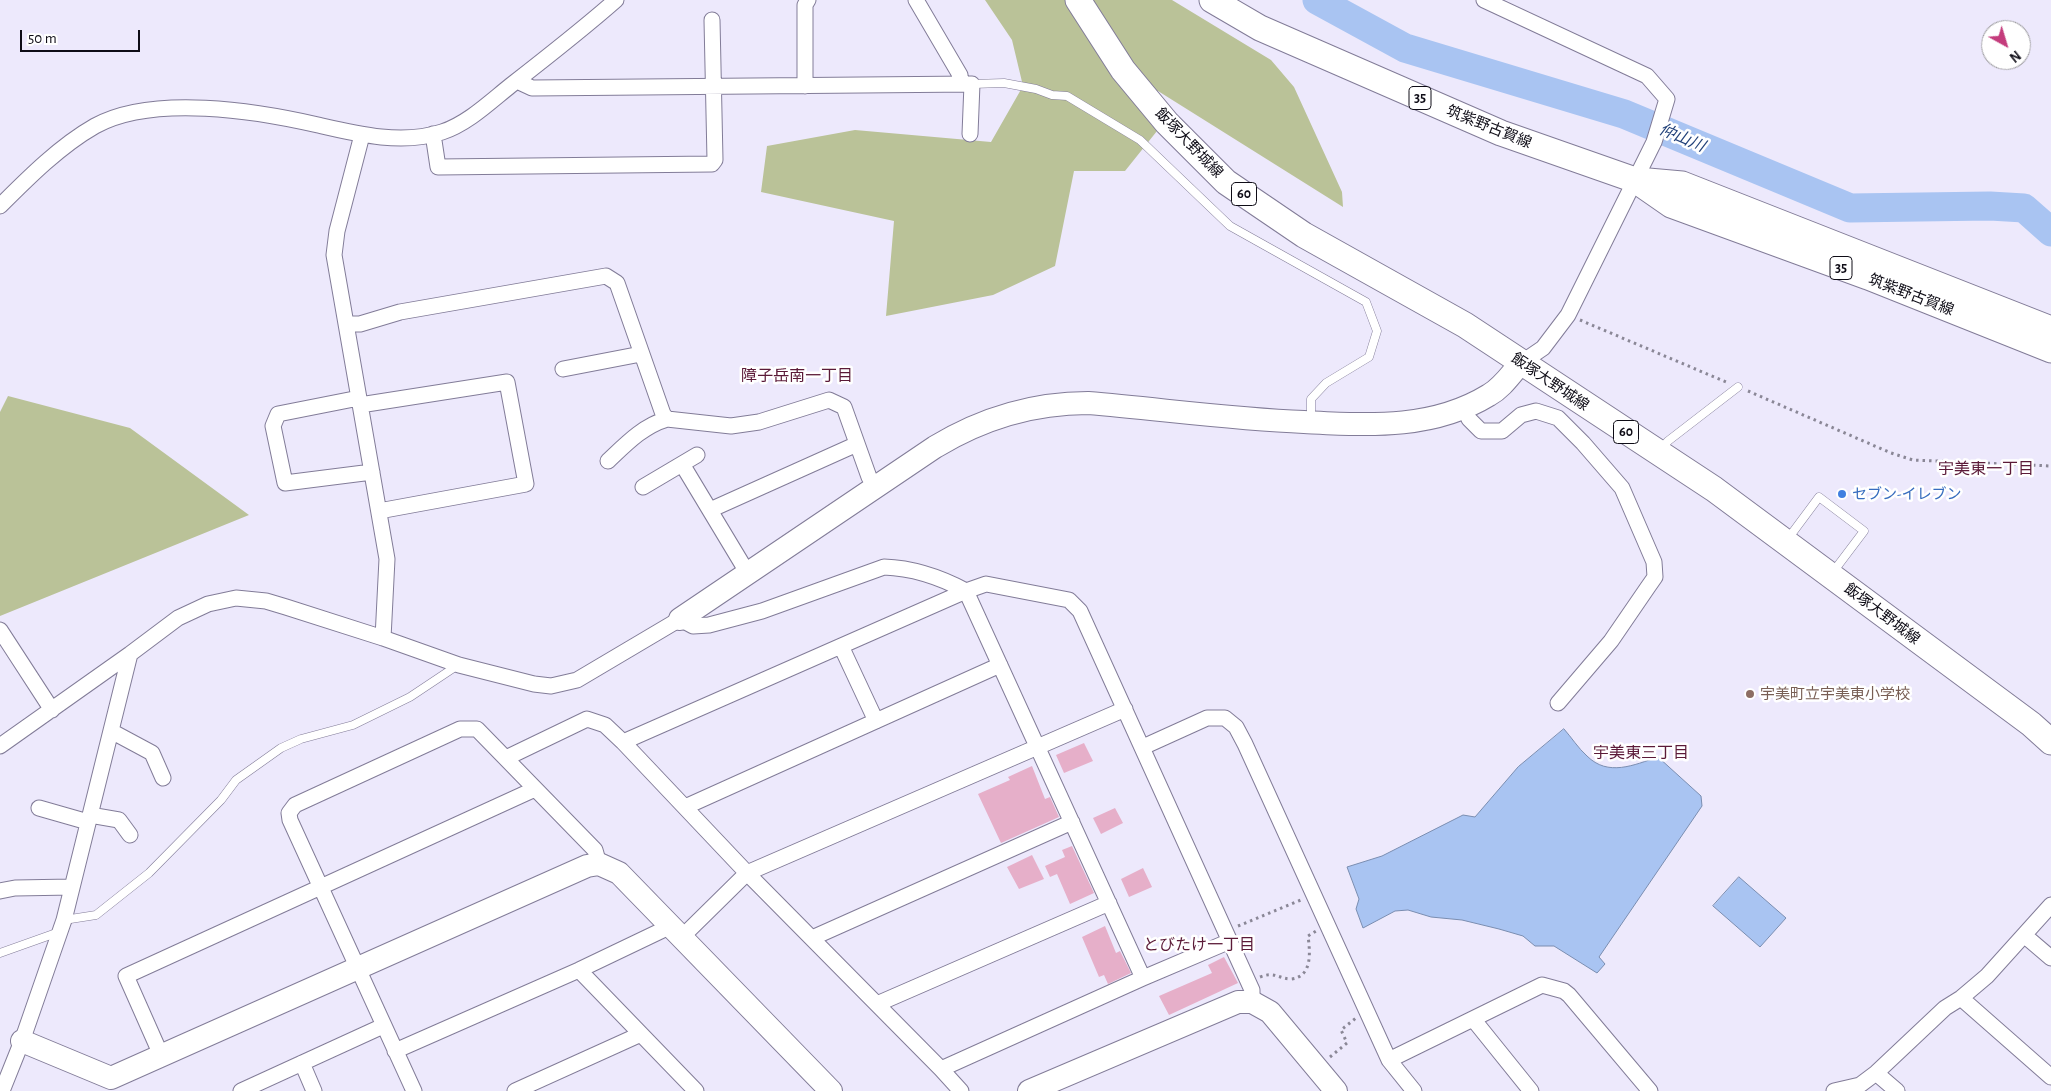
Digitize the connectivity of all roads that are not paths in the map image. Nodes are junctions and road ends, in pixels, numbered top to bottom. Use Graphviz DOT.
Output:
graph roads {
  1 [pos="616,0"];
  2 [pos="808,0"];
  3 [pos="916,0"];
  4 [pos="1078,0"];
  5 [pos="1212,0"];
  6 [pos="1484,0"];
  7 [pos="712,20"];
  8 [pos="517,81"];
  9 [pos="966,84"];
  10 [pos="714,86"];
  11 [pos="805,86"];
  12 [pos="433,134"];
  13 [pos="970,134"];
  14 [pos="362,135"];
  15 [pos="1635,180"];
  16 [pos="0,206"];
  17 [pos="346,324"];
  18 [pos="2051,329"];
  19 [pos="2051,350"];
  20 [pos="641,354"];
  21 [pos="1521,363"];
  22 [pos="563,369"];
  23 [pos="1738,387"];
  24 [pos="359,402"];
  25 [pos="1464,408"];
  26 [pos="667,419"];
  27 [pos="1311,422"];
  28 [pos="857,444"];
  29 [pos="1657,453"];
  30 [pos="696,456"];
  31 [pos="608,461"];
  32 [pos="682,464"];
  33 [pos="372,472"];
  34 [pos="642,487"];
  35 [pos="877,488"];
  36 [pos="710,510"];
  37 [pos="378,511"];
  38 [pos="1786,542"];
  39 [pos="748,572"];
  40 [pos="1830,575"];
  41 [pos="966,591"];
  42 [pos="680,619"];
  43 [pos="0,630"];
  44 [pos="383,638"];
  45 [pos="841,646"];
  46 [pos="130,654"];
  47 [pos="459,664"];
  48 [pos="1000,665"];
  49 [pos="1558,702"];
  50 [pos="1125,708"];
  51 [pos="52,710"];
  52 [pos="876,721"];
  53 [pos="111,731"];
  54 [pos="623,742"];
  55 [pos="2051,742"];
  56 [pos="0,746"];
  57 [pos="1037,746"];
  58 [pos="1143,747"];
  59 [pos="506,758"];
  60 [pos="163,778"];
  61 [pos="535,788"];
  62 [pos="685,806"];
  63 [pos="39,808"];
  64 [pos="89,819"];
  65 [pos="1072,822"];
  66 [pos="130,835"];
  67 [pos="599,864"];
  68 [pos="747,873"];
  69 [pos="321,886"];
  70 [pos="72,887"];
  71 [pos="0,892"];
  72 [pos="1109,903"];
  73 [pos="2051,905"];
  74 [pos="62,926"];
  75 [pos="676,932"];
  76 [pos="2024,935"];
  77 [pos="1228,936"];
  78 [pos="812,938"];
  79 [pos="0,953"];
  80 [pos="2051,958"];
  81 [pos="358,968"];
  82 [pos="579,970"];
  83 [pos="1143,978"];
  84 [pos="1250,992"];
  85 [pos="1961,998"];
  86 [pos="878,1004"];
  87 [pos="1473,1019"];
  88 [pos="383,1026"];
  89 [pos="641,1034"];
  90 [pos="22,1041"];
  91 [pos="396,1051"];
  92 [pos="161,1055"];
  93 [pos="1389,1060"];
  94 [pos="302,1064"];
  95 [pos="942,1069"];
  96 [pos="1876,1073"];
  97 [pos="2051,1077"];
  98 [pos="2,1091"];
  99 [pos="242,1091"];
  100 [pos="314,1091"];
  101 [pos="414,1091"];
  102 [pos="515,1091"];
  103 [pos="696,1091"];
  104 [pos="831,1091"];
  105 [pos="961,1091"];
  106 [pos="1029,1091"];
  107 [pos="1336,1091"];
  108 [pos="1414,1091"];
  109 [pos="1531,1091"];
  110 [pos="1650,1091"];
  111 [pos="1834,1091"];
  112 [pos="1897,1091"];
  1 -- 8 [label="street"];
  2 -- 11 [label="street"];
  3 -- 9 [label="street"];
  4 -- 21 [label="main road, 飯塚大野城線 / 60"];
  5 -- 15 [label="main road, 筑紫野古賀線 / 35"];
  6 -- 15 [label="street"];
  7 -- 10 [label="street"];
  8 -- 10 [label="street"];
  8 -- 12 [label="street"];
  9 -- 11 [label="street"];
  9 -- 13 [label="street"];
  9 -- 27 [label="lane"];
  10 -- 11 [label="street"];
  10 -- 12 [label="street"];
  12 -- 14 [label="street"];
  14 -- 16 [label="street"];
  14 -- 17 [label="street"];
  15 -- 18 [label="main road, 筑紫野古賀線 / 35"];
  15 -- 19 [label="main road, 筑紫野古賀線 / 35"];
  15 -- 21 [label="street"];
  17 -- 20 [label="street"];
  17 -- 24 [label="street"];
  20 -- 22 [label="street"];
  20 -- 26 [label="street"];
  21 -- 25 [label="street"];
  21 -- 29 [label="main road, 飯塚大野城線 / 60"];
  23 -- 29 [label="lane"];
  24 -- 33 [label="street"];
  24 -- 33 [label="street"];
  24 -- 37 [label="street"];
  25 -- 27 [label="street"];
  25 -- 49 [label="street"];
  26 -- 28 [label="street"];
  26 -- 31 [label="street"];
  27 -- 35 [label="street"];
  28 -- 35 [label="street"];
  28 -- 36 [label="street"];
  29 -- 38 [label="main road, 飯塚大野城線 / 60"];
  30 -- 32 [label="street"];
  32 -- 34 [label="street"];
  32 -- 36 [label="street"];
  33 -- 37 [label="street"];
  35 -- 39 [label="street"];
  36 -- 39 [label="street"];
  37 -- 44 [label="street"];
  38 -- 40 [label="main road, 飯塚大野城線 / 60"];
  38 -- 40 [label="lane"];
  39 -- 42 [label="street"];
  40 -- 55 [label="main road, 飯塚大野城線 / 60"];
  41 -- 42 [label="street"];
  41 -- 45 [label="street"];
  41 -- 48 [label="street"];
  41 -- 50 [label="street"];
  42 -- 47 [label="street"];
  43 -- 51 [label="street"];
  44 -- 46 [label="street"];
  44 -- 47 [label="street"];
  45 -- 52 [label="street"];
  45 -- 54 [label="street"];
  46 -- 51 [label="street"];
  46 -- 53 [label="street"];
  47 -- 74 [label="lane"];
  48 -- 52 [label="street"];
  48 -- 57 [label="street"];
  50 -- 57 [label="street"];
  50 -- 58 [label="street"];
  51 -- 56 [label="street"];
  52 -- 62 [label="street"];
  53 -- 60 [label="street"];
  53 -- 64 [label="street"];
  54 -- 59 [label="street"];
  54 -- 62 [label="street"];
  57 -- 65 [label="street"];
  57 -- 68 [label="street"];
  58 -- 77 [label="street"];
  58 -- 93 [label="street"];
  59 -- 61 [label="street"];
  59 -- 69 [label="street"];
  61 -- 67 [label="street"];
  61 -- 69 [label="street"];
  62 -- 68 [label="street"];
  63 -- 64 [label="street"];
  64 -- 66 [label="street"];
  64 -- 70 [label="street"];
  65 -- 72 [label="street"];
  65 -- 78 [label="street"];
  67 -- 75 [label="street"];
  67 -- 81 [label="street"];
  68 -- 75 [label="street"];
  68 -- 78 [label="street"];
  69 -- 81 [label="street"];
  69 -- 92 [label="street"];
  70 -- 71 [label="street"];
  70 -- 74 [label="street"];
  72 -- 83 [label="street"];
  72 -- 86 [label="street"];
  73 -- 76 [label="street"];
  74 -- 79 [label="lane"];
  74 -- 90 [label="street"];
  75 -- 82 [label="street"];
  75 -- 104 [label="street"];
  76 -- 80 [label="street"];
  76 -- 85 [label="street"];
  77 -- 83 [label="street"];
  77 -- 84 [label="street"];
  78 -- 86 [label="street"];
  81 -- 88 [label="street"];
  81 -- 92 [label="street"];
  82 -- 89 [label="street"];
  82 -- 91 [label="street"];
  83 -- 95 [label="street"];
  84 -- 106 [label="street"];
  84 -- 107 [label="street"];
  85 -- 96 [label="street"];
  85 -- 97 [label="street"];
  86 -- 95 [label="street"];
  87 -- 93 [label="street"];
  87 -- 109 [label="street"];
  87 -- 110 [label="street"];
  88 -- 91 [label="street"];
  88 -- 94 [label="street"];
  89 -- 102 [label="street"];
  89 -- 103 [label="street"];
  90 -- 92 [label="street"];
  90 -- 98 [label="street"];
  91 -- 101 [label="street"];
  93 -- 108 [label="street"];
  94 -- 99 [label="street"];
  94 -- 100 [label="street"];
  95 -- 105 [label="street"];
  96 -- 111 [label="street"];
  96 -- 112 [label="street"];
}
